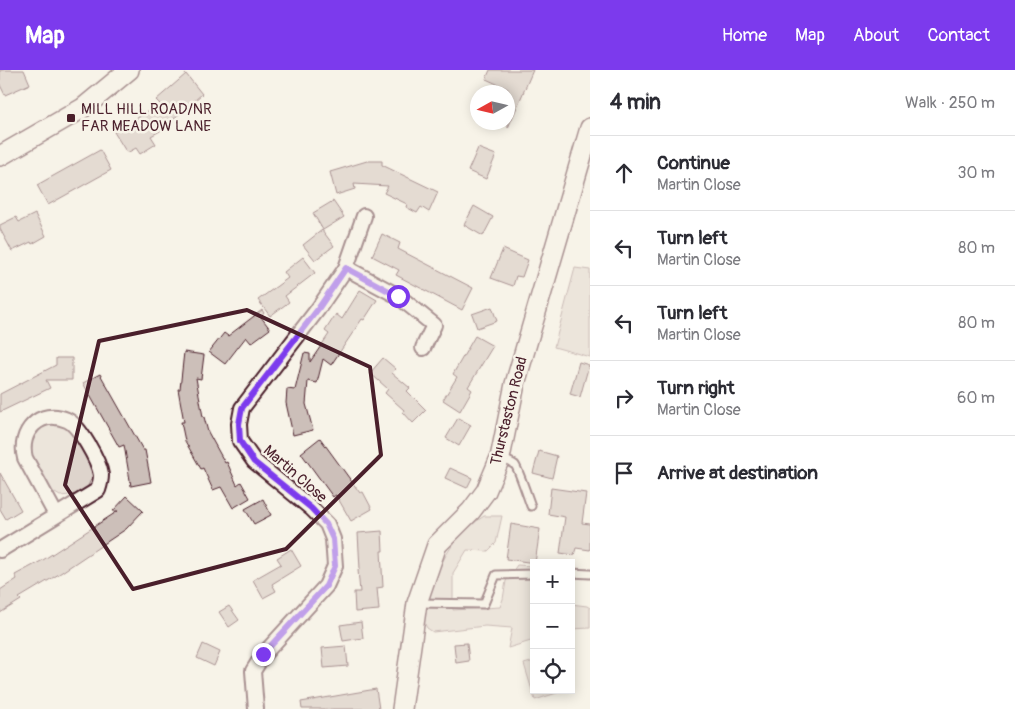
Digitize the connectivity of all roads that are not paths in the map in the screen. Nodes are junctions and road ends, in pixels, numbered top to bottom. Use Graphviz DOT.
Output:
graph roads {
  1 [pos="129,70"];
  2 [pos="590,128"];
  3 [pos="0,156"];
  4 [pos="364,216"];
  5 [pos="346,268"];
  6 [pos="423,348"];
  7 [pos="500,458"];
  8 [pos="531,506"];
  9 [pos="56,515"];
  10 [pos="0,550"];
  11 [pos="575,573"];
  12 [pos="530,574"];
  13 [pos="590,574"];
  14 [pos="417,603"];
  15 [pos="256,709"];
  16 [pos="402,709"];
  1 -- 3 [label="street"];
  2 -- 7 [label="street, Thurstaston Road"];
  4 -- 5 [label="street, Martin Close"];
  5 -- 6 [label="street"];
  5 -- 15 [label="street, Martin Close"];
  7 -- 8 [label="lane"];
  7 -- 14 [label="street, Thurstaston Road"];
  9 -- 9 [label="street"];
  9 -- 10 [label="street"];
  11 -- 13 [label="lane"];
  12 -- 14 [label="lane"];
  14 -- 16 [label="street, Thurstaston Road"];
}
